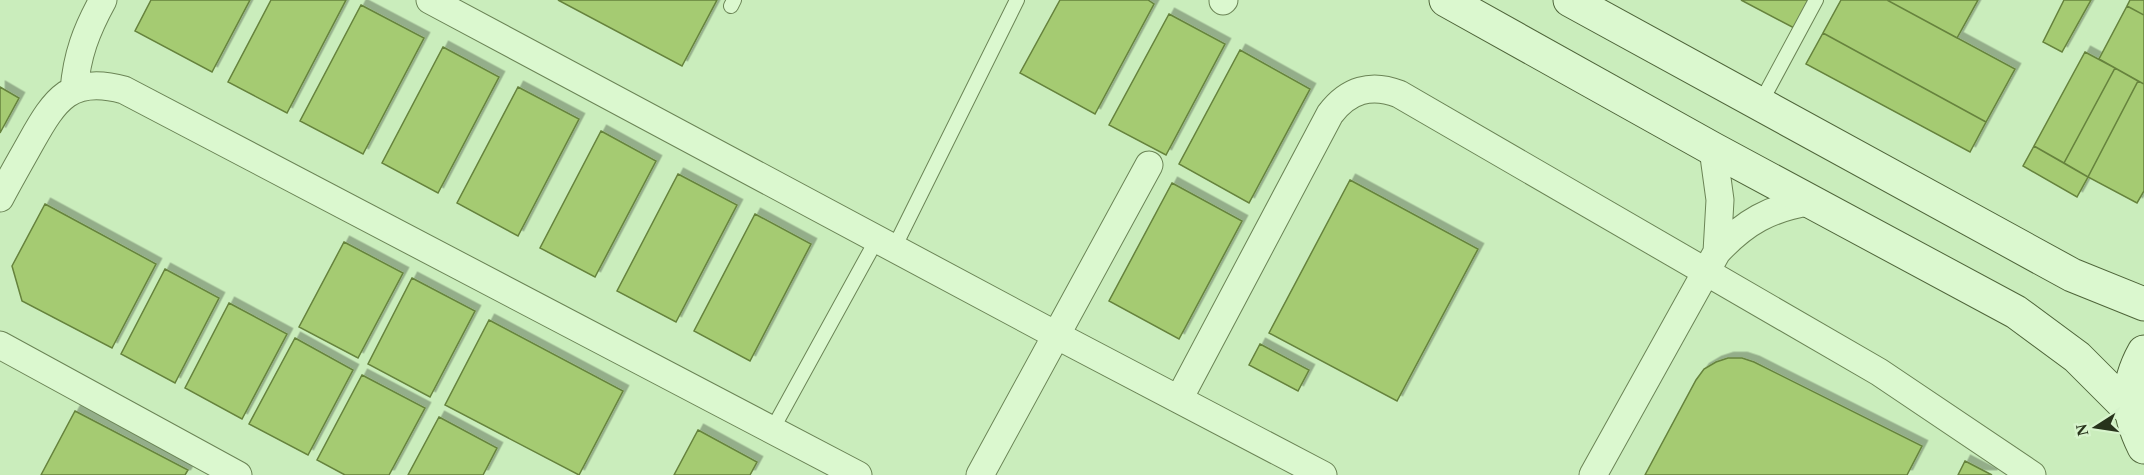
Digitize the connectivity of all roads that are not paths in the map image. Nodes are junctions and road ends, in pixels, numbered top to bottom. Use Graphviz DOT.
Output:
graph roads {
  1 [pos="103,0"];
  2 [pos="430,0"];
  3 [pos="1017,0"];
  4 [pos="1446,0"];
  5 [pos="1816,0"];
  6 [pos="1574,1"];
  7 [pos="74,90"];
  8 [pos="1760,105"];
  9 [pos="1713,149"];
  10 [pos="1149,165"];
  11 [pos="0,198"];
  12 [pos="1810,202"];
  13 [pos="885,243"];
  14 [pos="1711,262"];
  15 [pos="2144,304"];
  16 [pos="1056,335"];
  17 [pos="0,345"];
  18 [pos="2144,352"];
  19 [pos="1179,399"];
  20 [pos="2130,410"];
  21 [pos="772,430"];
  22 [pos="2144,447"];
  23 [pos="238,475"];
  24 [pos="858,475"];
  25 [pos="980,475"];
  26 [pos="1323,475"];
  27 [pos="1593,475"];
  28 [pos="2032,475"];
  1 -- 7 [label="street"];
  2 -- 13 [label="street"];
  3 -- 13 [label="lane"];
  4 -- 9 [label="main road"];
  5 -- 8 [label="lane"];
  6 -- 8 [label="main road"];
  7 -- 11 [label="street"];
  7 -- 21 [label="street"];
  8 -- 15 [label="main road"];
  9 -- 12 [label="main road"];
  9 -- 14 [label="street"];
  10 -- 16 [label="street"];
  12 -- 14 [label="street"];
  12 -- 20 [label="main road"];
  13 -- 16 [label="street"];
  13 -- 21 [label="lane"];
  14 -- 19 [label="street"];
  14 -- 27 [label="street"];
  14 -- 28 [label="street"];
  16 -- 19 [label="street"];
  16 -- 25 [label="street"];
  17 -- 23 [label="street"];
  18 -- 20 [label="main road"];
  19 -- 26 [label="street"];
  20 -- 22 [label="main road"];
  21 -- 24 [label="street"];
}
